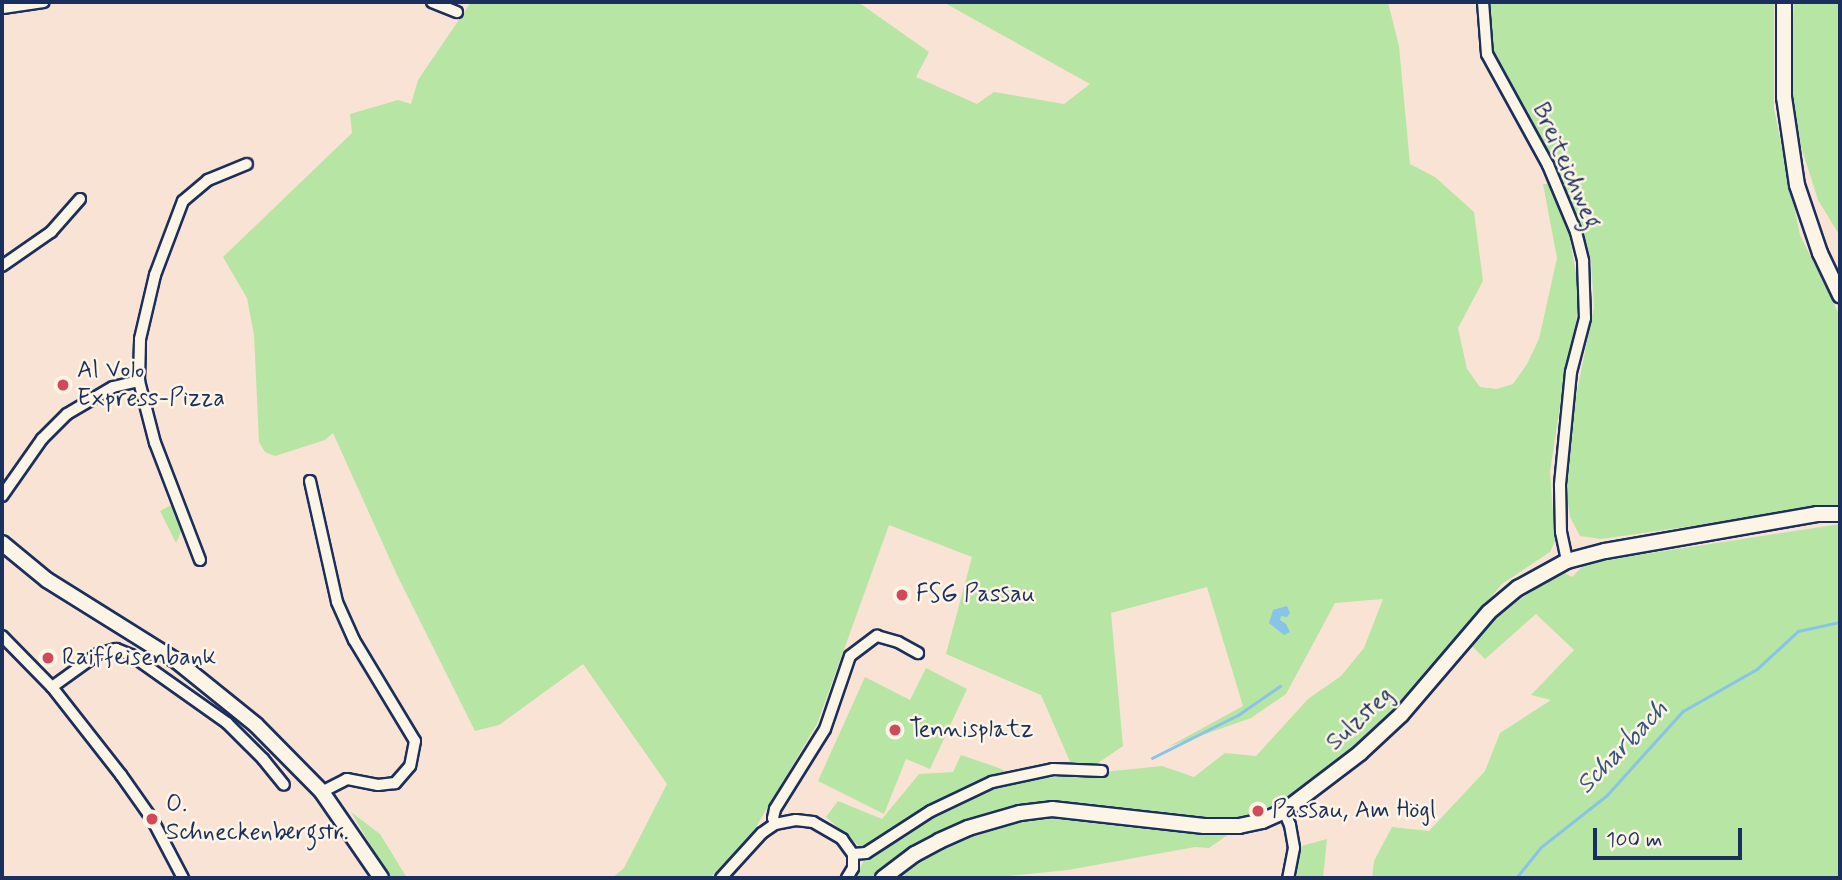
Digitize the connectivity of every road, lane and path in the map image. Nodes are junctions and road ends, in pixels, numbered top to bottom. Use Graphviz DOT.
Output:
graph roads {
  1 [pos="4,2"];
  2 [pos="44,2"];
  3 [pos="432,2"];
  4 [pos="1483,2"];
  5 [pos="1784,2"];
  6 [pos="2,10"];
  7 [pos="457,12"];
  8 [pos="247,164"];
  9 [pos="80,199"];
  10 [pos="2,266"];
  11 [pos="1840,295"];
  12 [pos="139,381"];
  13 [pos="310,481"];
  14 [pos="2,496"];
  15 [pos="1840,514"];
  16 [pos="2,543"];
  17 [pos="200,560"];
  18 [pos="1567,561"];
  19 [pos="2,636"];
  20 [pos="918,653"];
  21 [pos="52,687"];
  22 [pos="1102,771"];
  23 [pos="284,785"];
  24 [pos="322,792"];
  25 [pos="1284,811"];
  26 [pos="775,824"];
  27 [pos="853,854"];
  28 [pos="182,878"];
  29 [pos="382,878"];
  30 [pos="721,878"];
  31 [pos="848,878"];
  32 [pos="883,878"];
  33 [pos="1288,878"];
  1 -- 6 [label="street"];
  2 -- 6 [label="street"];
  3 -- 7 [label="street"];
  4 -- 18 [label="street, Breiteichweg"];
  5 -- 11 [label="street"];
  8 -- 12 [label="street"];
  9 -- 10 [label="street"];
  12 -- 14 [label="street"];
  12 -- 17 [label="street"];
  13 -- 24 [label="street"];
  15 -- 18 [label="street, Sulzsteg"];
  16 -- 24 [label="street"];
  18 -- 25 [label="street, Sulzsteg"];
  19 -- 21 [label="street"];
  20 -- 26 [label="street"];
  21 -- 23 [label="street"];
  21 -- 28 [label="street"];
  22 -- 27 [label="street"];
  24 -- 29 [label="street"];
  25 -- 32 [label="street, Sulzsteg"];
  25 -- 33 [label="street"];
  26 -- 27 [label="street"];
  26 -- 30 [label="street"];
  27 -- 31 [label="street"];
}
